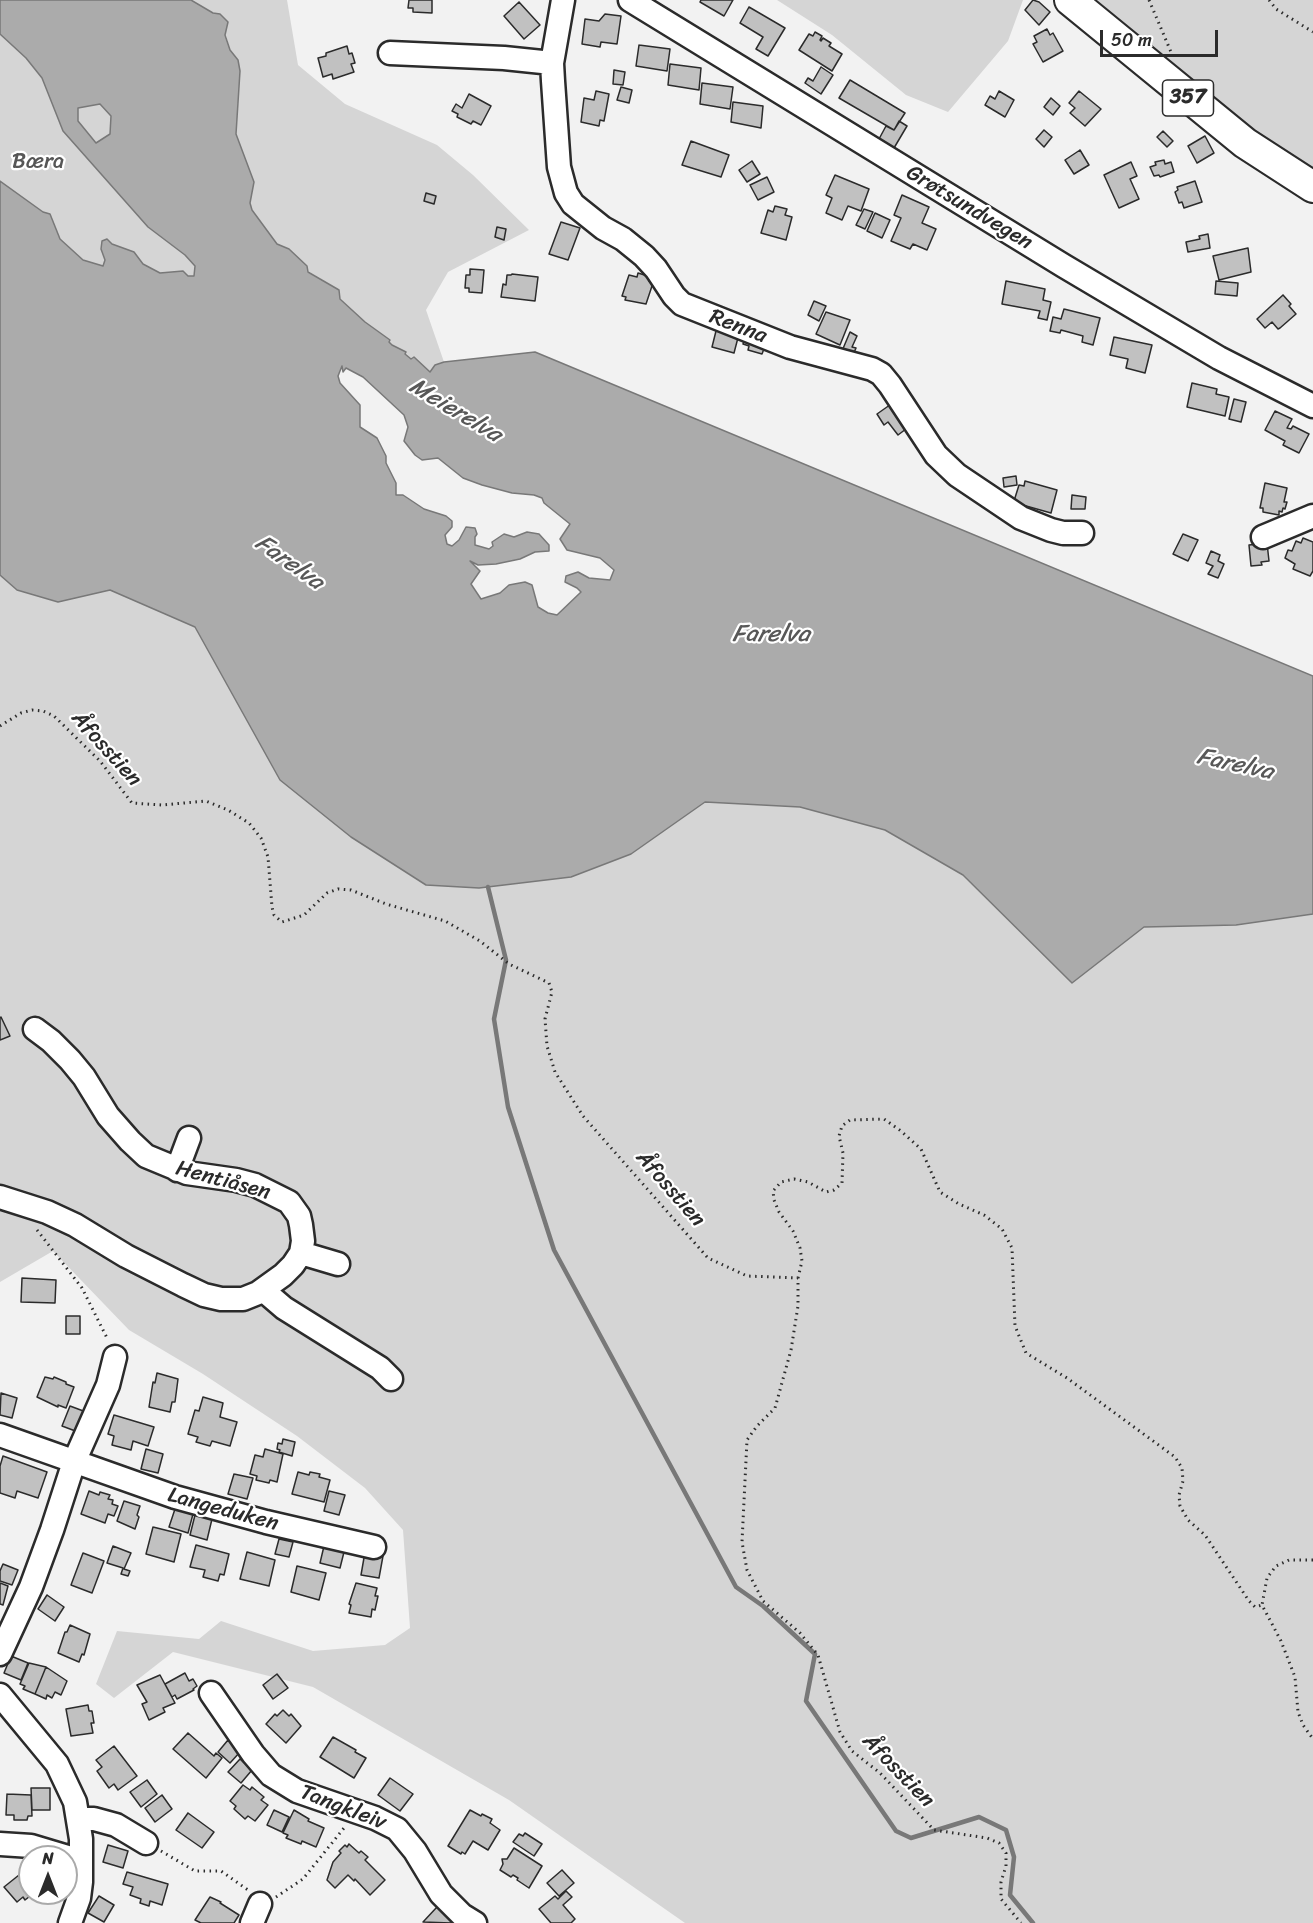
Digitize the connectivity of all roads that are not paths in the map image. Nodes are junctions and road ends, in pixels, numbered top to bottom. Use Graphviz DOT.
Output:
graph roads {
  1 [pos="563,0"];
  2 [pos="630,0"];
  3 [pos="1070,0"];
  4 [pos="390,52"];
  5 [pos="552,63"];
  6 [pos="1313,187"];
  7 [pos="1313,406"];
  8 [pos="1313,516"];
  9 [pos="1082,533"];
  10 [pos="1263,537"];
  11 [pos="35,1029"];
  12 [pos="189,1138"];
  13 [pos="177,1170"];
  14 [pos="0,1197"];
  15 [pos="301,1253"];
  16 [pos="338,1263"];
  17 [pos="263,1290"];
  18 [pos="115,1357"];
  19 [pos="391,1379"];
  20 [pos="0,1435"];
  21 [pos="74,1462"];
  22 [pos="374,1547"];
  23 [pos="0,1654"];
  24 [pos="211,1693"];
  25 [pos="0,1695"];
  26 [pos="79,1819"];
  27 [pos="146,1843"];
  28 [pos="0,1844"];
  29 [pos="81,1861"];
  30 [pos="70,1923"];
  31 [pos="475,1923"];
  1 -- 5 [label="street, Renna"];
  2 -- 7 [label="street, Grøtsundvegen"];
  3 -- 6 [label="main road, 357"];
  4 -- 5 [label="street"];
  5 -- 9 [label="street, Renna"];
  8 -- 10 [label="street"];
  11 -- 13 [label="street, Hentiåsen"];
  12 -- 13 [label="street"];
  13 -- 15 [label="street, Hentiåsen"];
  14 -- 17 [label="street"];
  15 -- 16 [label="street"];
  15 -- 17 [label="street"];
  17 -- 19 [label="street"];
  18 -- 21 [label="street"];
  20 -- 21 [label="street, Langeduken"];
  21 -- 22 [label="street, Langeduken"];
  21 -- 23 [label="street"];
  24 -- 31 [label="street, Tangkleiv"];
  25 -- 26 [label="street"];
  26 -- 27 [label="street"];
  26 -- 29 [label="street"];
  28 -- 29 [label="street"];
  29 -- 30 [label="street"];
}
